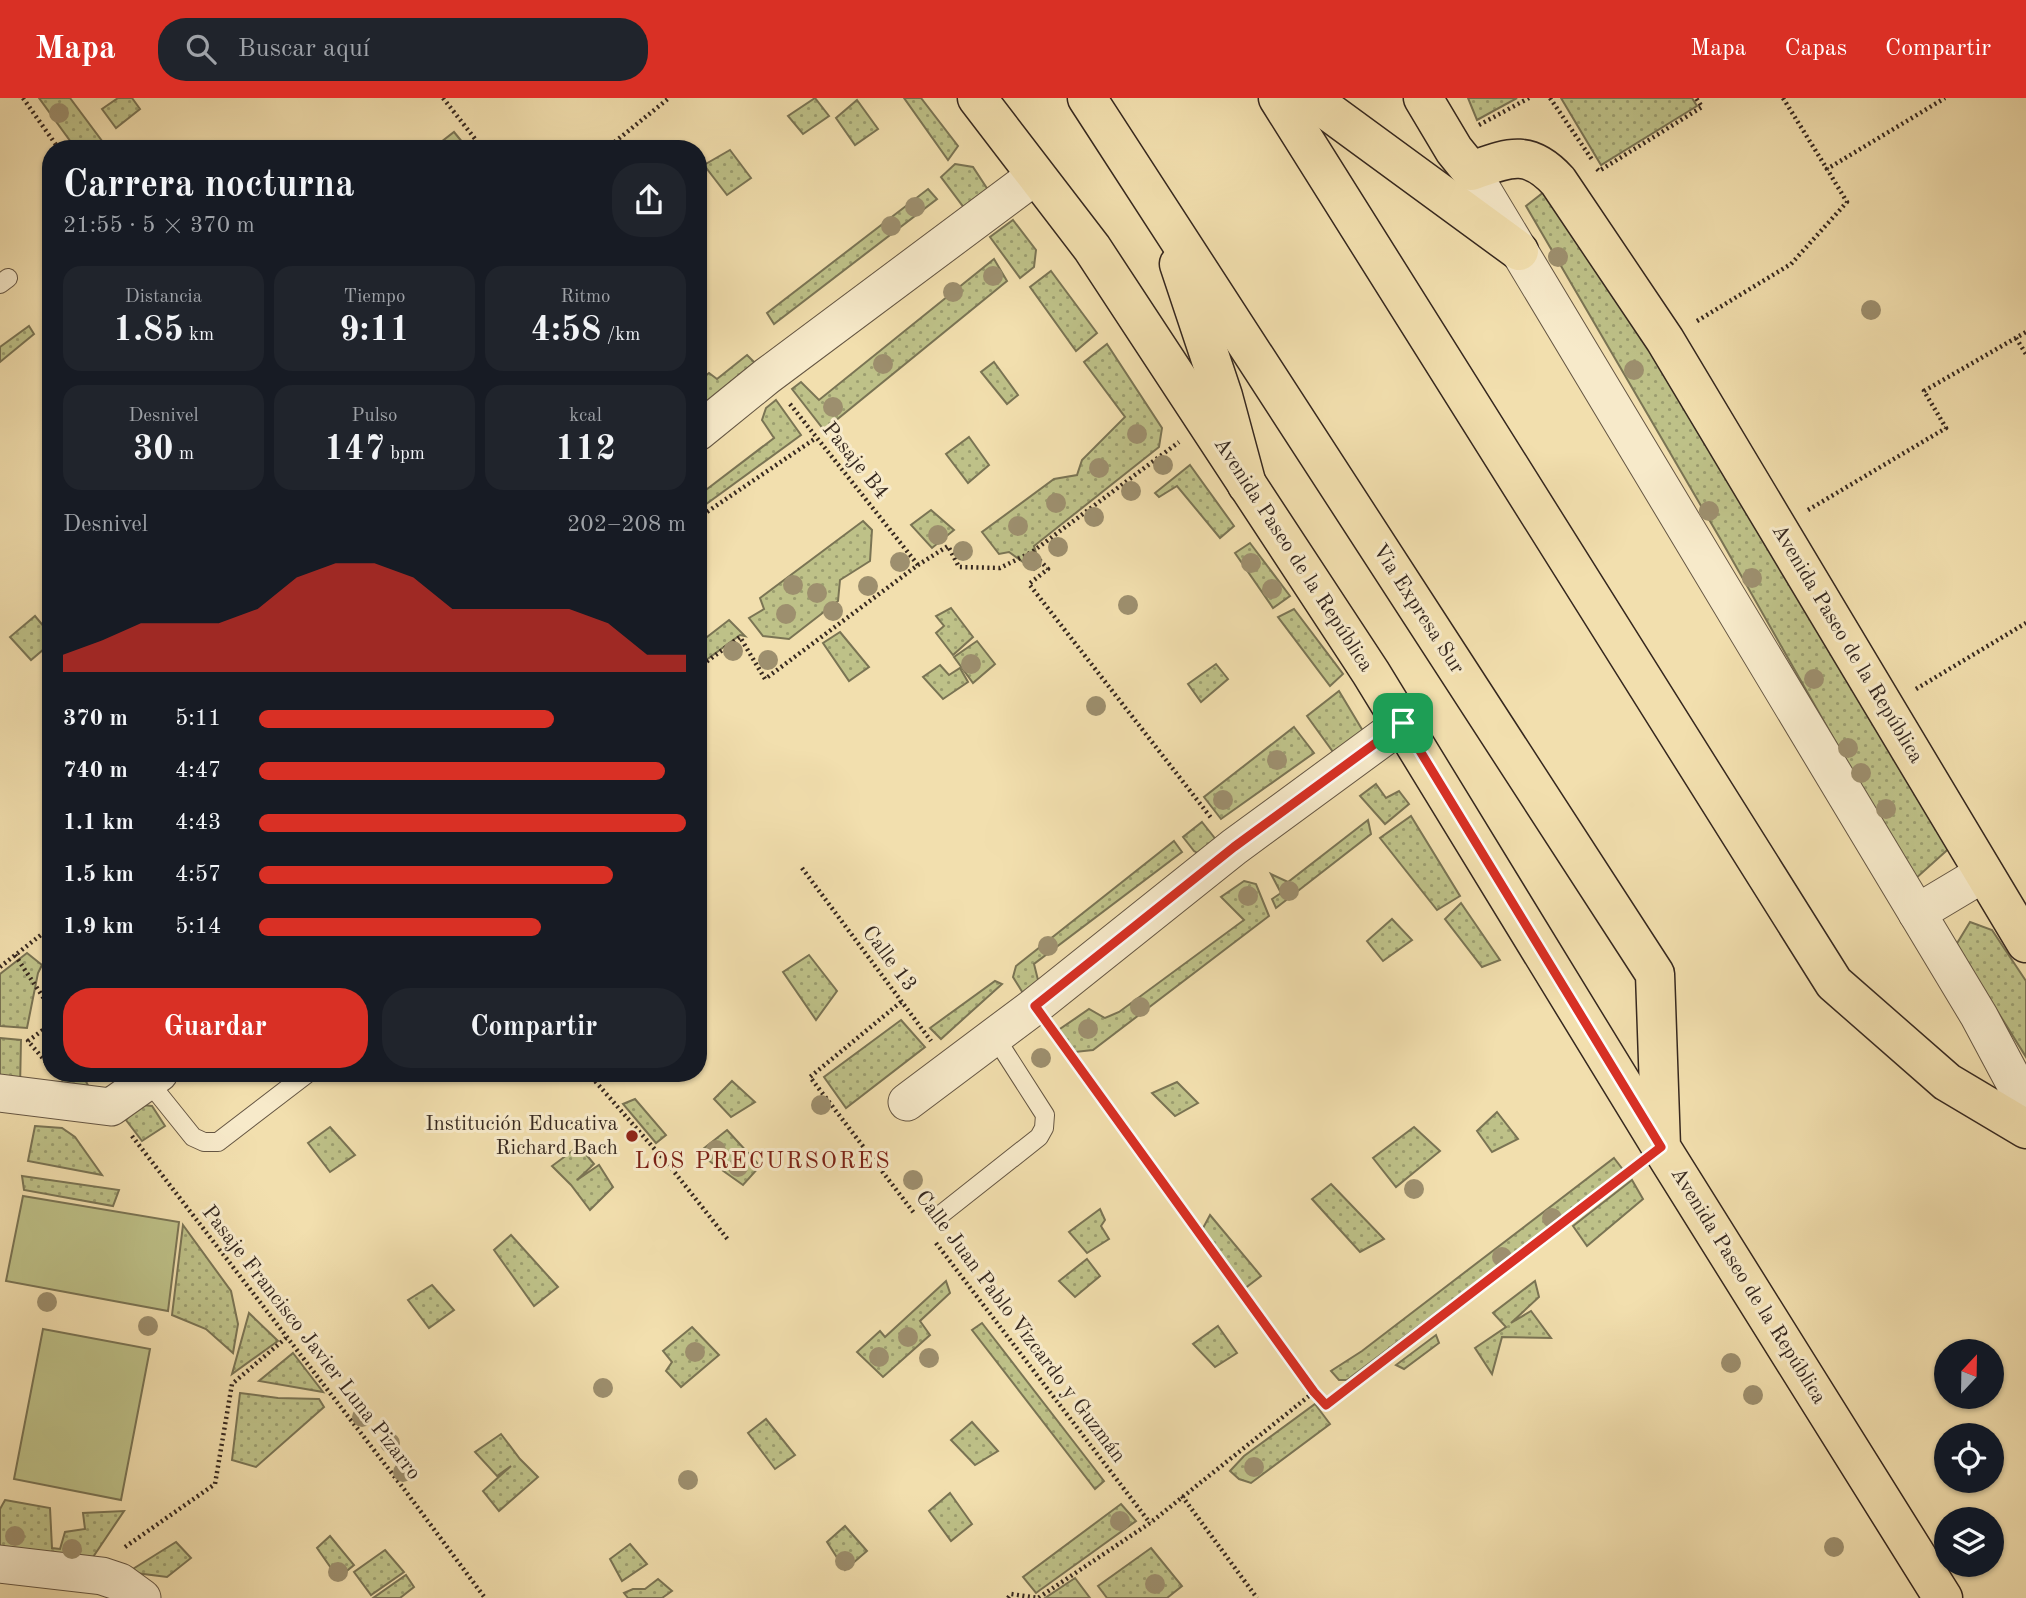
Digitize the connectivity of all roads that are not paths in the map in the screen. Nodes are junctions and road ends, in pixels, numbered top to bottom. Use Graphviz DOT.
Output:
graph roads {
  1 [pos="976,98"];
  2 [pos="1087,98"];
  3 [pos="1278,98"];
  4 [pos="1310,98"];
  5 [pos="1423,98"];
  6 [pos="1462,161"];
  7 [pos="1035,176"];
  8 [pos="1161,213"];
  9 [pos="1519,251"];
  10 [pos="707,425"];
  11 [pos="1247,485"];
  12 [pos="1403,723"];
  13 [pos="1984,873"];
  14 [pos="1917,913"];
  15 [pos="2026,943"];
  16 [pos="995,1037"];
  17 [pos="146,1082"];
  18 [pos="156,1082"];
  19 [pos="296,1082"];
  20 [pos="0,1093"];
  21 [pos="907,1102"];
  22 [pos="2026,1104"];
  23 [pos="2026,1129"];
  24 [pos="1661,1147"];
  25 [pos="939,1216"];
  26 [pos="0,1564"];
  27 [pos="142,1598"];
  28 [pos="1943,1598"];
  1 -- 7 [label="main road, Avenida Paseo de la República"];
  2 -- 8 [label="main road, Via Expresa Sur"];
  3 -- 23 [label="main road"];
  4 -- 9 [label="main road"];
  5 -- 6 [label="main road"];
  6 -- 9 [label="street"];
  6 -- 13 [label="main road, Avenida Paseo de la República"];
  7 -- 10 [label="street"];
  7 -- 11 [label="main road, Avenida Paseo de la República"];
  8 -- 11 [label="main road"];
  8 -- 24 [label="main road, Via Expresa Sur"];
  9 -- 14 [label="street"];
  11 -- 12 [label="main road, Avenida Paseo de la República"];
  12 -- 16 [label="street"];
  12 -- 24 [label="main road, Avenida Paseo de la República"];
  13 -- 14 [label="street"];
  13 -- 15 [label="main road, Avenida Paseo de la República"];
  14 -- 22 [label="street"];
  16 -- 21 [label="street"];
  16 -- 25 [label="lane"];
  17 -- 20 [label="street"];
  18 -- 19 [label="lane"];
  24 -- 28 [label="main road, Avenida Paseo de la República"];
  26 -- 27 [label="street"];
}
